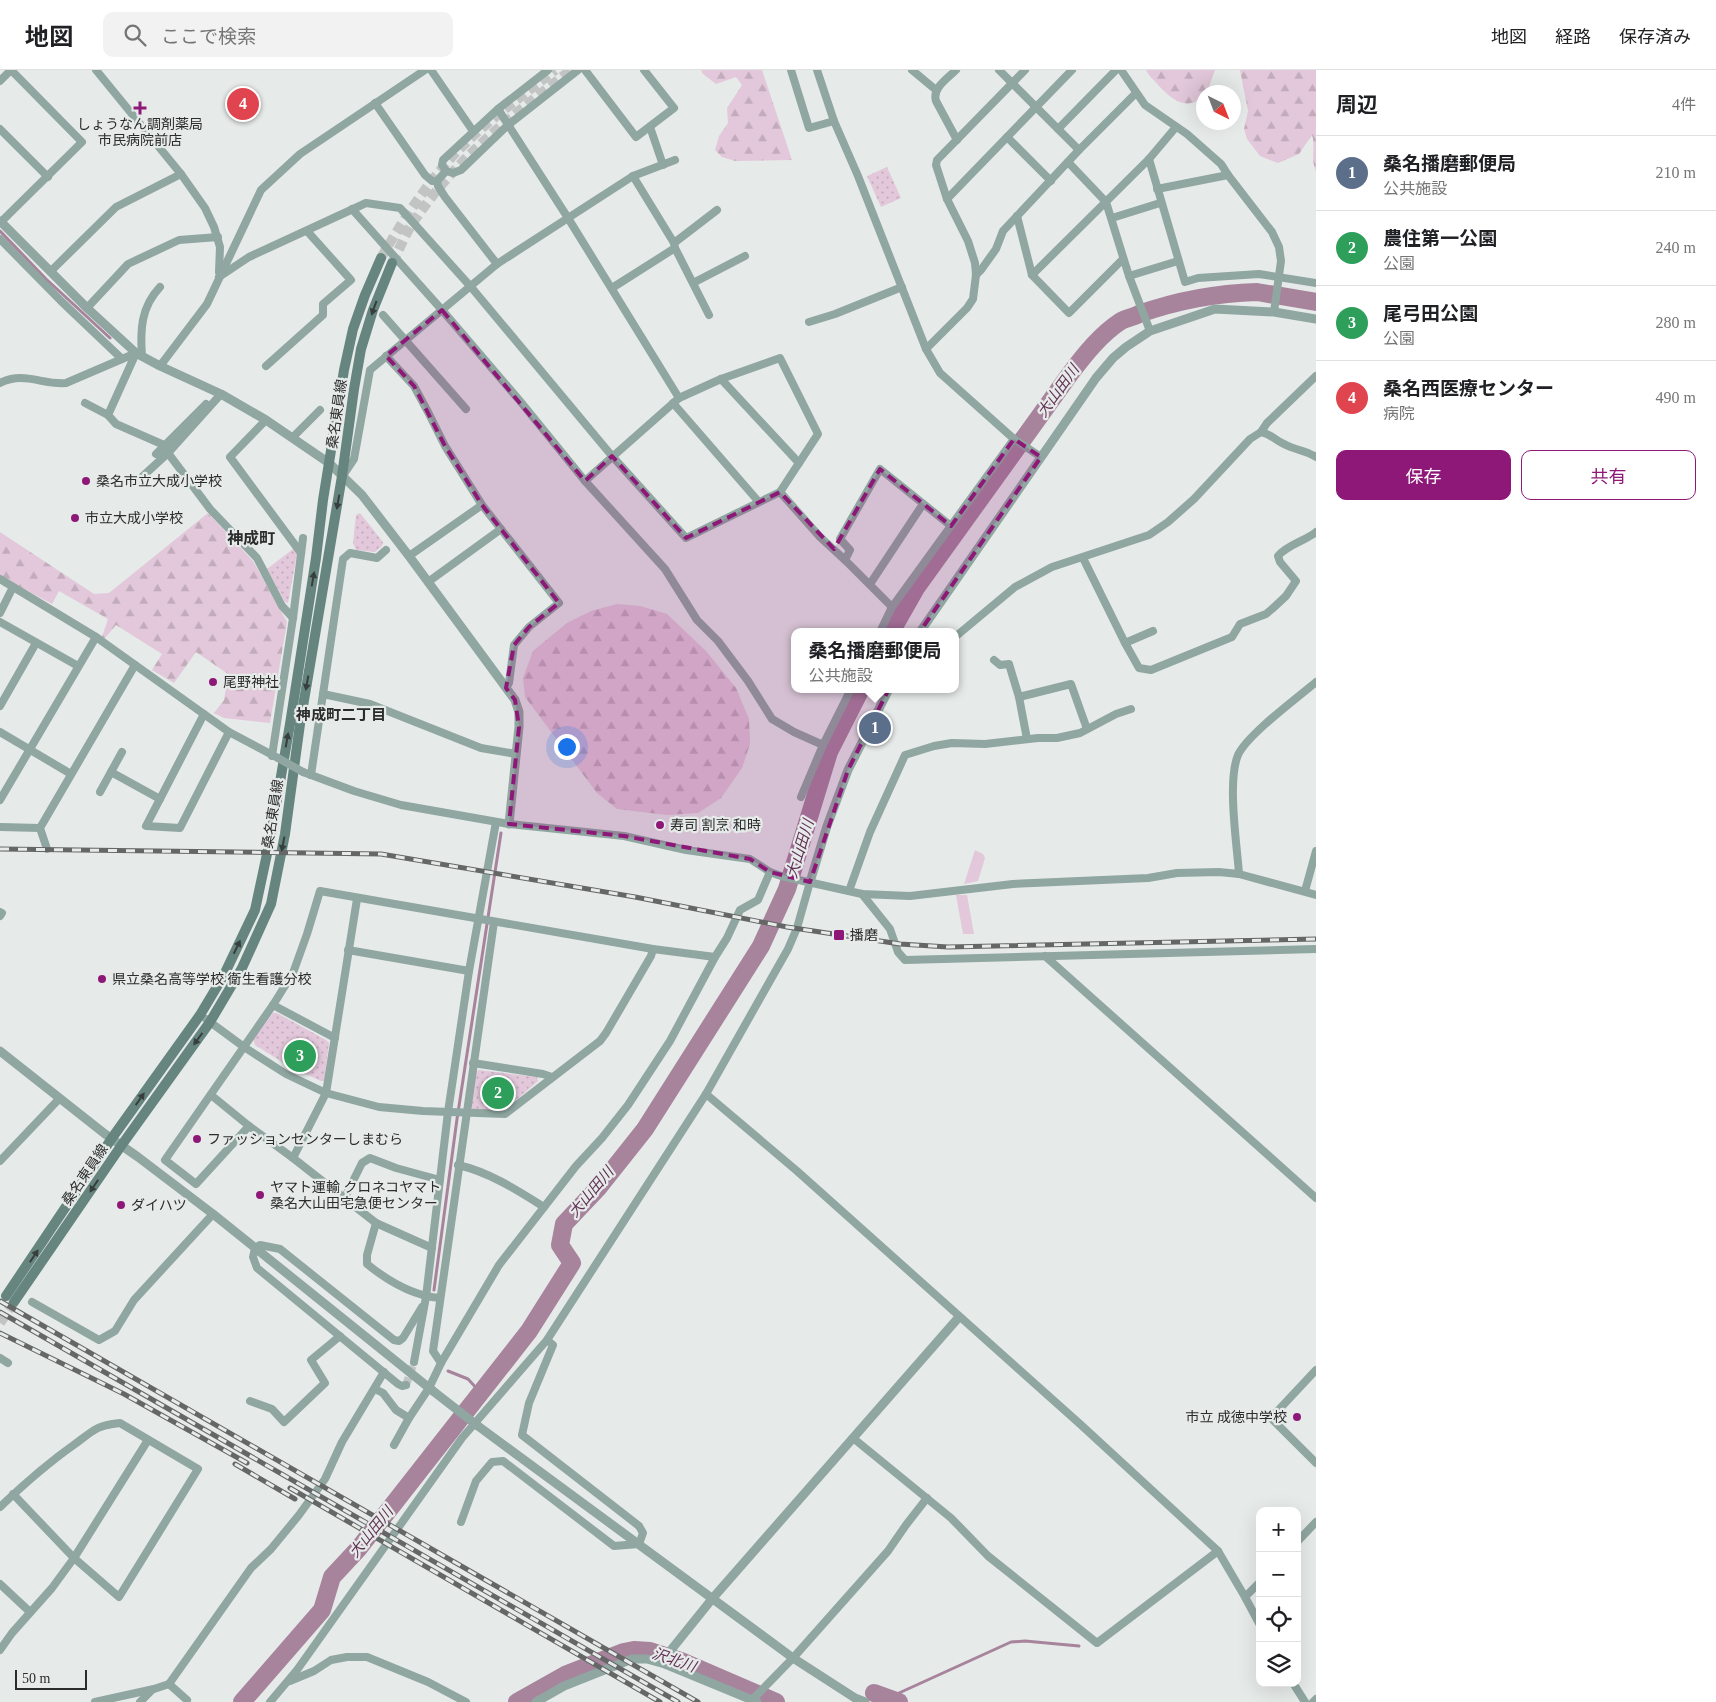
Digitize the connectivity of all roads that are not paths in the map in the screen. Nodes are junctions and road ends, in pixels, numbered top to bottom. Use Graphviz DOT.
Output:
graph roads {
  1 [pos="96,70"];
  2 [pos="425,70"];
  3 [pos="431,70"];
  4 [pos="548,70"];
  5 [pos="578,70"];
  6 [pos="585,70"];
  7 [pos="644,70"];
  8 [pos="791,70"];
  9 [pos="817,70"];
  10 [pos="912,70"];
  11 [pos="956,70"];
  12 [pos="999,70"];
  13 [pos="1025,70"];
  14 [pos="1072,70"];
  15 [pos="1116,70"];
  16 [pos="1121,70"];
  17 [pos="8,71"];
  18 [pos="0,81"];
  19 [pos="1013,83"];
  20 [pos="936,90"];
  21 [pos="1136,93"];
  22 [pos="375,103"];
  23 [pos="1036,107"];
  24 [pos="498,109"];
  25 [pos="834,121"];
  26 [pos="508,125"];
  27 [pos="650,127"];
  28 [pos="1176,127"];
  29 [pos="0,129"];
  30 [pos="1058,129"];
  31 [pos="473,131"];
  32 [pos="1007,137"];
  33 [pos="957,140"];
  34 [pos="1079,150"];
  35 [pos="1149,159"];
  36 [pos="674,160"];
  37 [pos="1068,162"];
  38 [pos="663,164"];
  39 [pos="446,171"];
  40 [pos="182,174"];
  41 [pos="1228,175"];
  42 [pos="48,176"];
  43 [pos="633,176"];
  44 [pos="437,181"];
  45 [pos="1051,181"];
  46 [pos="1157,188"];
  47 [pos="947,198"];
  48 [pos="1106,202"];
  49 [pos="1160,203"];
  50 [pos="352,209"];
  51 [pos="718,210"];
  52 [pos="1017,216"];
  53 [pos="568,218"];
  54 [pos="1112,218"];
  55 [pos="1,222"];
  56 [pos="9,230"];
  57 [pos="306,231"];
  58 [pos="0,238"];
  59 [pos="218,238"];
  60 [pos="674,246"];
  61 [pos="30,251"];
  62 [pos="745,256"];
  63 [pos="381,258"];
  64 [pos="1123,259"];
  65 [pos="20,260"];
  66 [pos="1178,261"];
  67 [pos="392,263"];
  68 [pos="497,264"];
  69 [pos="50,270"];
  70 [pos="976,275"];
  71 [pos="1032,275"];
  72 [pos="1129,276"];
  73 [pos="219,277"];
  74 [pos="1280,277"];
  75 [pos="39,279"];
  76 [pos="693,283"];
  77 [pos="1316,283"];
  78 [pos="471,286"];
  79 [pos="160,287"];
  80 [pos="902,287"];
  81 [pos="612,288"];
  82 [pos="71,291"];
  83 [pos="61,301"];
  84 [pos="87,308"];
  85 [pos="442,310"];
  86 [pos="1274,312"];
  87 [pos="383,315"];
  88 [pos="709,315"];
  89 [pos="1316,319"];
  90 [pos="809,322"];
  91 [pos="105,325"];
  92 [pos="1148,327"];
  93 [pos="96,334"];
  94 [pos="406,340"];
  95 [pos="926,348"];
  96 [pos="139,354"];
  97 [pos="386,356"];
  98 [pos="122,359"];
  99 [pos="160,366"];
  100 [pos="266,366"];
  101 [pos="1316,376"];
  102 [pos="721,379"];
  103 [pos="0,382"];
  104 [pos="219,393"];
  105 [pos="676,400"];
  106 [pos="85,403"];
  107 [pos="466,409"];
  108 [pos="320,410"];
  109 [pos="108,415"];
  110 [pos="266,420"];
  111 [pos="1261,432"];
  112 [pos="293,437"];
  113 [pos="1016,440"];
  114 [pos="166,449"];
  115 [pos="156,454"];
  116 [pos="612,456"];
  117 [pos="1039,456"];
  118 [pos="1316,457"];
  119 [pos="329,463"];
  120 [pos="800,463"];
  121 [pos="143,476"];
  122 [pos="342,476"];
  123 [pos="585,481"];
  124 [pos="780,492"];
  125 [pos="758,501"];
  126 [pos="923,504"];
  127 [pos="482,505"];
  128 [pos="951,526"];
  129 [pos="501,529"];
  130 [pos="1316,532"];
  131 [pos="303,538"];
  132 [pos="386,550"];
  133 [pos="301,554"];
  134 [pos="409,556"];
  135 [pos="1083,558"];
  136 [pos="845,560"];
  137 [pos="0,579"];
  138 [pos="428,582"];
  139 [pos="870,584"];
  140 [pos="13,587"];
  141 [pos="892,607"];
  142 [pos="0,613"];
  143 [pos="293,618"];
  144 [pos="0,622"];
  145 [pos="882,628"];
  146 [pos="923,628"];
  147 [pos="1153,631"];
  148 [pos="959,634"];
  149 [pos="96,637"];
  150 [pos="36,643"];
  151 [pos="1126,644"];
  152 [pos="994,660"];
  153 [pos="135,665"];
  154 [pos="78,666"];
  155 [pos="1316,682"];
  156 [pos="506,688"];
  157 [pos="849,693"];
  158 [pos="887,693"];
  159 [pos="323,694"];
  160 [pos="1019,696"];
  161 [pos="0,706"];
  162 [pos="1130,709"];
  163 [pos="204,714"];
  164 [pos="1087,729"];
  165 [pos="0,732"];
  166 [pos="229,732"];
  167 [pos="1027,739"];
  168 [pos="823,745"];
  169 [pos="29,749"];
  170 [pos="122,752"];
  171 [pos="516,754"];
  172 [pos="275,757"];
  173 [pos="111,772"];
  174 [pos="307,773"];
  175 [pos="71,774"];
  176 [pos="100,792"];
  177 [pos="801,797"];
  178 [pos="160,799"];
  179 [pos="0,800"];
  180 [pos="496,822"];
  181 [pos="509,824"];
  182 [pos="0,828"];
  183 [pos="40,828"];
  184 [pos="47,848"];
  185 [pos="1316,851"];
  186 [pos="770,872"];
  187 [pos="1239,874"];
  188 [pos="808,882"];
  189 [pos="849,891"];
  190 [pos="1305,891"];
  191 [pos="862,894"];
  192 [pos="1316,895"];
  193 [pos="357,899"];
  194 [pos="481,920"];
  195 [pos="493,922"];
  196 [pos="653,949"];
  197 [pos="1316,949"];
  198 [pos="348,950"];
  199 [pos="1046,956"];
  200 [pos="715,957"];
  201 [pos="469,971"];
  202 [pos="273,1005"];
  203 [pos="200,1015"];
  204 [pos="210,1022"];
  205 [pos="335,1038"];
  206 [pos="244,1047"];
  207 [pos="0,1051"];
  208 [pos="473,1063"];
  209 [pos="552,1077"];
  210 [pos="326,1093"];
  211 [pos="706,1094"];
  212 [pos="211,1095"];
  213 [pos="59,1099"];
  214 [pos="458,1112"];
  215 [pos="249,1126"];
  216 [pos="112,1138"];
  217 [pos="121,1146"];
  218 [pos="293,1158"];
  219 [pos="0,1160"];
  220 [pos="458,1165"];
  221 [pos="440,1180"];
  222 [pos="1316,1198"];
  223 [pos="344,1199"];
  224 [pos="544,1207"];
  225 [pos="213,1214"];
  226 [pos="376,1223"];
  227 [pos="255,1248"];
  228 [pos="432,1248"];
  229 [pos="440,1298"];
  230 [pos="425,1300"];
  231 [pos="32,1302"];
  232 [pos="959,1317"];
  233 [pos="340,1336"];
  234 [pos="547,1340"];
  235 [pos="0,1358"];
  236 [pos="414,1362"];
  237 [pos="8,1363"];
  238 [pos="441,1363"];
  239 [pos="1316,1370"];
  240 [pos="384,1372"];
  241 [pos="406,1385"];
  242 [pos="375,1389"];
  243 [pos="431,1389"];
  244 [pos="250,1401"];
  245 [pos="409,1418"];
  246 [pos="853,1438"];
  247 [pos="148,1440"];
  248 [pos="394,1445"];
  249 [pos="1316,1462"];
  250 [pos="13,1494"];
  251 [pos="927,1498"];
  252 [pos="0,1507"];
  253 [pos="461,1522"];
  254 [pos="1315,1525"];
  255 [pos="1301,1538"];
  256 [pos="638,1544"];
  257 [pos="1218,1551"];
  258 [pos="74,1558"];
  259 [pos="0,1584"];
  260 [pos="1256,1586"];
  261 [pos="1245,1597"];
  262 [pos="712,1599"];
  263 [pos="30,1612"];
  264 [pos="1256,1618"];
  265 [pos="0,1650"];
  266 [pos="792,1658"];
  267 [pos="666,1662"];
  268 [pos="288,1682"];
  269 [pos="169,1684"];
  270 [pos="1296,1687"];
  271 [pos="154,1689"];
  272 [pos="757,1697"];
  273 [pos="1316,1699"];
  274 [pos="187,1700"];
  275 [pos="853,1700"];
  276 [pos="95,1702"];
  277 [pos="140,1702"];
  278 [pos="270,1702"];
  279 [pos="466,1702"];
  280 [pos="536,1702"];
  281 [pos="865,1702"];
  282 [pos="1305,1702"];
  283 [pos="1313,1702"];
  1 -- 40 [label="street"];
  2 -- 22 [label="street"];
  3 -- 31 [label="street"];
  4 -- 24 [label="street"];
  5 -- 26 [label="street"];
  6 -- 27 [label="street"];
  7 -- 27 [label="street"];
  8 -- 25 [label="street"];
  9 -- 25 [label="street"];
  10 -- 20 [label="street"];
  11 -- 20 [label="street"];
  12 -- 19 [label="street"];
  13 -- 19 [label="street"];
  14 -- 23 [label="street"];
  15 -- 30 [label="street"];
  16 -- 21 [label="street"];
  17 -- 18 [label="street"];
  17 -- 42 [label="street"];
  19 -- 23 [label="street"];
  19 -- 33 [label="street"];
  20 -- 33 [label="street"];
  21 -- 28 [label="street"];
  21 -- 34 [label="street"];
  22 -- 44 [label="street"];
  22 -- 73 [label="street"];
  23 -- 30 [label="street"];
  23 -- 32 [label="street"];
  24 -- 26 [label="street"];
  24 -- 31 [label="street"];
  25 -- 80 [label="street"];
  26 -- 39 [label="street"];
  26 -- 53 [label="street"];
  27 -- 38 [label="street"];
  28 -- 35 [label="street"];
  28 -- 41 [label="street"];
  29 -- 42 [label="street"];
  30 -- 34 [label="street"];
  31 -- 39 [label="street"];
  32 -- 45 [label="street"];
  32 -- 47 [label="street"];
  33 -- 47 [label="street"];
  34 -- 37 [label="street"];
  35 -- 46 [label="street"];
  35 -- 48 [label="street"];
  36 -- 38 [label="street"];
  37 -- 45 [label="street"];
  37 -- 48 [label="street"];
  38 -- 43 [label="street"];
  39 -- 44 [label="street"];
  40 -- 59 [label="street"];
  40 -- 69 [label="street"];
  41 -- 46 [label="street"];
  41 -- 74 [label="street"];
  42 -- 55 [label="street"];
  43 -- 53 [label="street"];
  43 -- 60 [label="street"];
  44 -- 68 [label="street"];
  45 -- 52 [label="street"];
  46 -- 49 [label="street"];
  47 -- 70 [label="street"];
  48 -- 54 [label="street"];
  48 -- 71 [label="street"];
  49 -- 54 [label="street"];
  49 -- 66 [label="street"];
  50 -- 57 [label="street"];
  50 -- 78 [label="street"];
  50 -- 85 [label="street"];
  51 -- 60 [label="street"];
  52 -- 70 [label="street"];
  52 -- 71 [label="street"];
  53 -- 68 [label="street"];
  53 -- 81 [label="street"];
  54 -- 64 [label="street"];
  55 -- 56 [label="street"];
  56 -- 58 [label="street"];
  56 -- 61 [label="street"];
  57 -- 73 [label="street"];
  57 -- 100 [label="street"];
  58 -- 65 [label="street"];
  59 -- 73 [label="street"];
  59 -- 84 [label="street"];
  60 -- 76 [label="street"];
  60 -- 81 [label="street"];
  61 -- 65 [label="street"];
  61 -- 69 [label="street"];
  62 -- 76 [label="street"];
  63 -- 119 [label="main road, 桑名東員線"];
  64 -- 71 [label="street"];
  64 -- 72 [label="street"];
  65 -- 75 [label="street"];
  66 -- 72 [label="street"];
  66 -- 74 [label="street"];
  67 -- 122 [label="main road, 桑名東員線, one-way"];
  68 -- 78 [label="street"];
  69 -- 75 [label="street"];
  69 -- 82 [label="street"];
  70 -- 95 [label="street"];
  72 -- 92 [label="street"];
  73 -- 99 [label="street"];
  74 -- 77 [label="street"];
  74 -- 86 [label="street"];
  75 -- 83 [label="street"];
  76 -- 88 [label="street"];
  78 -- 85 [label="street"];
  78 -- 116 [label="street"];
  79 -- 96 [label="street"];
  80 -- 90 [label="street"];
  80 -- 95 [label="street"];
  81 -- 105 [label="street"];
  82 -- 83 [label="street"];
  82 -- 84 [label="street"];
  83 -- 93 [label="street"];
  84 -- 91 [label="street"];
  85 -- 94 [label="street"];
  85 -- 123 [label="street"];
  86 -- 89 [label="street"];
  86 -- 92 [label="street"];
  87 -- 94 [label="street"];
  91 -- 93 [label="street"];
  91 -- 96 [label="street"];
  92 -- 117 [label="street"];
  93 -- 98 [label="street"];
  94 -- 97 [label="street"];
  94 -- 107 [label="street"];
  95 -- 113 [label="street"];
  96 -- 98 [label="street"];
  96 -- 99 [label="street"];
  96 -- 109 [label="street"];
  97 -- 122 [label="street"];
  97 -- 127 [label="street"];
  98 -- 103 [label="street"];
  99 -- 104 [label="street"];
  101 -- 111 [label="street"];
  102 -- 105 [label="street"];
  102 -- 120 [label="street"];
  102 -- 120 [label="street"];
  104 -- 110 [label="street"];
  104 -- 114 [label="street"];
  105 -- 116 [label="street"];
  105 -- 125 [label="street"];
  106 -- 109 [label="street"];
  108 -- 112 [label="street"];
  109 -- 114 [label="street"];
  110 -- 112 [label="street"];
  110 -- 133 [label="street"];
  111 -- 118 [label="street"];
  111 -- 135 [label="street"];
  112 -- 119 [label="street"];
  113 -- 117 [label="street"];
  113 -- 128 [label="street"];
  114 -- 115 [label="street"];
  114 -- 121 [label="street"];
  114 -- 143 [label="street"];
  116 -- 123 [label="street"];
  116 -- 125 [label="street"];
  117 -- 146 [label="street"];
  119 -- 122 [label="street"];
  203 -- 119 [label="main road, 桑名東員線, one-way"];
  120 -- 124 [label="street"];
  122 -- 134 [label="street"];
  122 -- 204 [label="main road, 桑名東員線, one-way"];
  123 -- 168 [label="street"];
  124 -- 125 [label="street"];
  124 -- 136 [label="street"];
  126 -- 128 [label="street"];
  126 -- 136 [label="street"];
  126 -- 139 [label="street"];
  127 -- 129 [label="street"];
  127 -- 134 [label="street"];
  128 -- 141 [label="street"];
  129 -- 138 [label="street"];
  129 -- 156 [label="street"];
  130 -- 151 [label="street"];
  131 -- 133 [label="street"];
  132 -- 159 [label="street"];
  133 -- 143 [label="street"];
  134 -- 138 [label="street"];
  135 -- 148 [label="street"];
  135 -- 151 [label="street"];
  136 -- 139 [label="street"];
  137 -- 140 [label="street"];
  138 -- 156 [label="street"];
  139 -- 141 [label="street"];
  140 -- 142 [label="street"];
  140 -- 149 [label="street"];
  141 -- 145 [label="street"];
  143 -- 172 [label="street"];
  144 -- 150 [label="street"];
  147 -- 151 [label="street"];
  149 -- 153 [label="street"];
  149 -- 154 [label="street"];
  150 -- 154 [label="street"];
  150 -- 161 [label="street"];
  152 -- 160 [label="street"];
  153 -- 163 [label="street"];
  153 -- 175 [label="street"];
  154 -- 169 [label="street"];
  155 -- 187 [label="street"];
  156 -- 171 [label="street"];
  157 -- 168 [label="street"];
  158 -- 188 [label="street"];
  159 -- 171 [label="street"];
  159 -- 174 [label="street"];
  160 -- 164 [label="street"];
  160 -- 167 [label="street"];
  162 -- 164 [label="street"];
  163 -- 166 [label="street"];
  163 -- 178 [label="street"];
  164 -- 167 [label="street"];
  165 -- 169 [label="street"];
  166 -- 172 [label="street"];
  166 -- 178 [label="street"];
  167 -- 189 [label="street"];
  168 -- 177 [label="street"];
  169 -- 175 [label="street"];
  169 -- 179 [label="street"];
  170 -- 173 [label="street"];
  171 -- 181 [label="street"];
  172 -- 174 [label="street, bridge"];
  173 -- 176 [label="street"];
  173 -- 178 [label="street"];
  174 -- 180 [label="street"];
  175 -- 183 [label="street"];
  180 -- 181 [label="street"];
  180 -- 194 [label="street"];
  181 -- 186 [label="street"];
  182 -- 183 [label="street"];
  183 -- 184 [label="street"];
  185 -- 190 [label="street"];
  186 -- 188 [label="street"];
  186 -- 200 [label="street"];
  187 -- 190 [label="street"];
  187 -- 191 [label="street"];
  188 -- 189 [label="street"];
  188 -- 211 [label="street"];
  189 -- 191 [label="street"];
  190 -- 192 [label="street"];
  191 -- 199 [label="street"];
  193 -- 194 [label="street"];
  193 -- 198 [label="street"];
  193 -- 202 [label="street"];
  194 -- 195 [label="street"];
  194 -- 201 [label="street"];
  195 -- 196 [label="street"];
  195 -- 208 [label="street"];
  196 -- 200 [label="street"];
  196 -- 209 [label="street"];
  197 -- 199 [label="street"];
  198 -- 201 [label="street"];
  198 -- 205 [label="street"];
  199 -- 222 [label="street"];
  200 -- 224 [label="street"];
  201 -- 214 [label="street"];
  202 -- 205 [label="street"];
  202 -- 206 [label="street"];
  203 -- 204 [label="street"];
  216 -- 203 [label="main road, 桑名東員線, one-way"];
  204 -- 206 [label="street"];
  204 -- 217 [label="main road, 桑名東員線, one-way"];
  205 -- 210 [label="street"];
  206 -- 210 [label="street"];
  206 -- 212 [label="street"];
  207 -- 213 [label="street"];
  208 -- 209 [label="street"];
  208 -- 214 [label="street"];
  209 -- 214 [label="street"];
  210 -- 214 [label="street"];
  210 -- 218 [label="street"];
  211 -- 232 [label="street"];
  211 -- 234 [label="street"];
  212 -- 215 [label="street"];
  212 -- 215 [label="street"];
  213 -- 216 [label="street"];
  213 -- 219 [label="street"];
  214 -- 220 [label="street"];
  214 -- 221 [label="street"];
  215 -- 218 [label="street"];
  216 -- 217 [label="street"];
  217 -- 216 [label="main road, 桑名東員線, one-way"];
  217 -- 225 [label="street"];
  218 -- 223 [label="street"];
  220 -- 224 [label="street"];
  220 -- 229 [label="street"];
  221 -- 223 [label="street"];
  221 -- 228 [label="street"];
  223 -- 226 [label="street"];
  224 -- 238 [label="street"];
  225 -- 227 [label="street"];
  225 -- 231 [label="street"];
  226 -- 228 [label="street"];
  226 -- 230 [label="street"];
  227 -- 230 [label="street"];
  227 -- 233 [label="street"];
  227 -- 243 [label="street"];
  228 -- 230 [label="street"];
  229 -- 230 [label="street"];
  229 -- 238 [label="street"];
  230 -- 236 [label="street"];
  232 -- 246 [label="street"];
  232 -- 257 [label="street"];
  233 -- 240 [label="street"];
  233 -- 244 [label="street"];
  234 -- 256 [label="street"];
  234 -- 268 [label="street"];
  235 -- 237 [label="street"];
  238 -- 243 [label="street"];
  239 -- 249 [label="street"];
  240 -- 241 [label="street"];
  240 -- 242 [label="street"];
  242 -- 245 [label="street"];
  242 -- 269 [label="street"];
  243 -- 245 [label="street"];
  243 -- 256 [label="street, bridge"];
  245 -- 248 [label="street"];
  246 -- 251 [label="street"];
  246 -- 262 [label="street"];
  247 -- 250 [label="street"];
  247 -- 258 [label="street"];
  247 -- 258 [label="street"];
  250 -- 252 [label="street"];
  250 -- 258 [label="street"];
  251 -- 257 [label="street"];
  251 -- 266 [label="street"];
  253 -- 256 [label="street"];
  254 -- 255 [label="street"];
  256 -- 262 [label="street"];
  257 -- 261 [label="street"];
  258 -- 263 [label="street"];
  259 -- 263 [label="street"];
  260 -- 261 [label="street"];
  261 -- 264 [label="street"];
  262 -- 266 [label="street"];
  262 -- 267 [label="street"];
  263 -- 265 [label="street"];
  266 -- 272 [label="street"];
  266 -- 275 [label="street"];
  267 -- 272 [label="street"];
  267 -- 280 [label="street"];
  268 -- 278 [label="street"];
  268 -- 279 [label="street"];
  269 -- 271 [label="street"];
  269 -- 274 [label="street"];
  270 -- 282 [label="street"];
  271 -- 276 [label="street"];
  271 -- 277 [label="street"];
  273 -- 283 [label="street"];
  275 -- 281 [label="street"];
}
